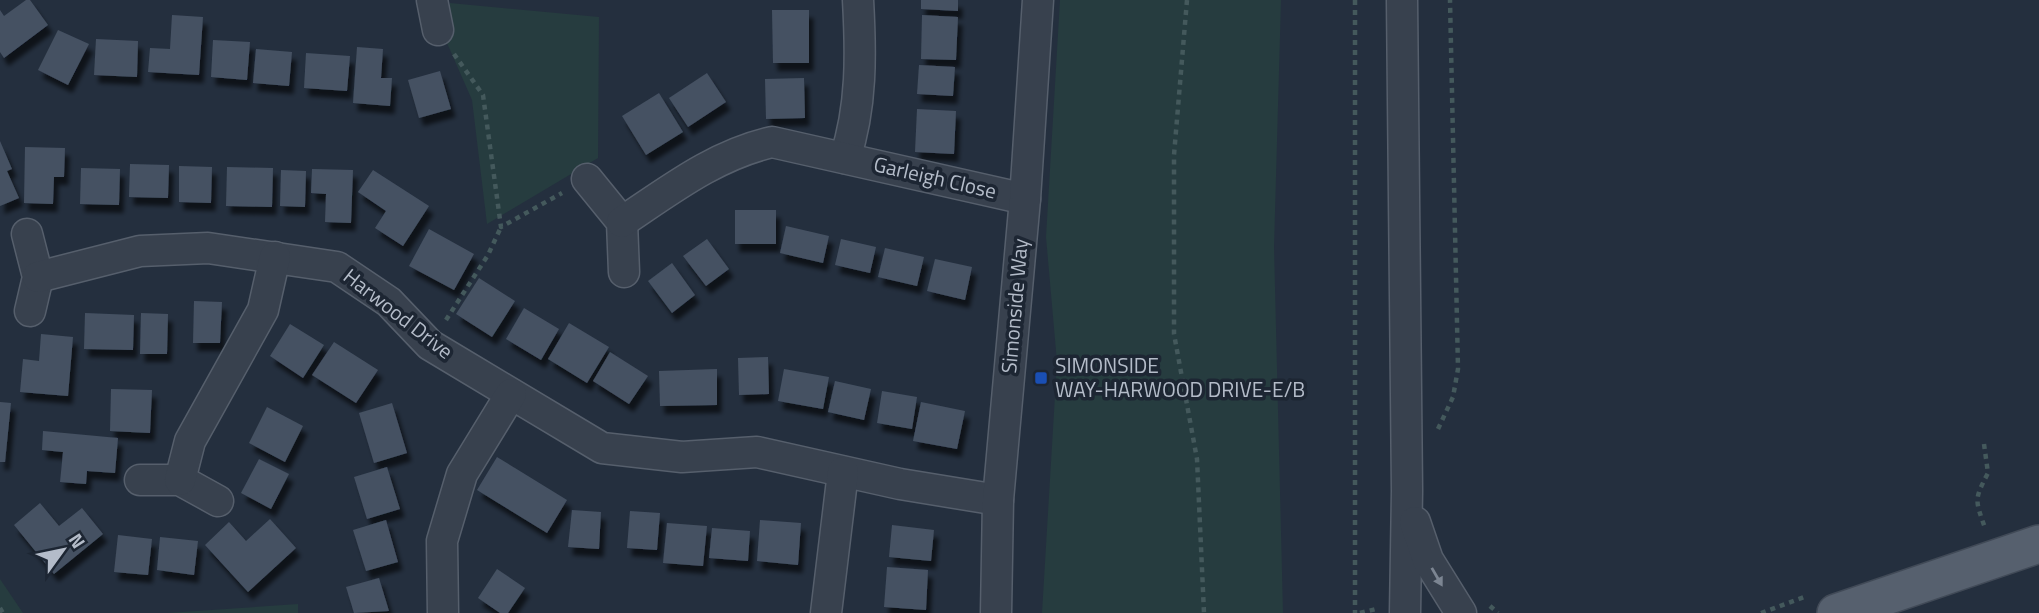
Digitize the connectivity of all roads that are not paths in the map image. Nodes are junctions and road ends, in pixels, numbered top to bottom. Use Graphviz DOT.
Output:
graph roads {
  1 [pos="432,0"];
  2 [pos="858,0"];
  3 [pos="1038,0"];
  4 [pos="1402,0"];
  5 [pos="438,30"];
  6 [pos="845,158"];
  7 [pos="587,180"];
  8 [pos="1025,199"];
  9 [pos="622,222"];
  10 [pos="27,234"];
  11 [pos="275,257"];
  12 [pos="624,272"];
  13 [pos="38,277"];
  14 [pos="30,311"];
  15 [pos="512,394"];
  16 [pos="843,472"];
  17 [pos="140,480"];
  18 [pos="180,480"];
  19 [pos="1407,491"];
  20 [pos="998,500"];
  21 [pos="218,501"];
  22 [pos="2039,544"];
  23 [pos="443,613"];
  24 [pos="826,613"];
  25 [pos="996,613"];
  26 [pos="1405,613"];
  27 [pos="1461,613"];
  28 [pos="1836,613"];
  1 -- 5 [label="street"];
  2 -- 6 [label="street, Garleigh Close"];
  3 -- 8 [label="street, Simonside Way"];
  4 -- 19 [label="street"];
  6 -- 8 [label="street, Garleigh Close"];
  6 -- 9 [label="street, Garleigh Close"];
  7 -- 9 [label="street"];
  8 -- 20 [label="street, Simonside Way"];
  9 -- 12 [label="street"];
  10 -- 13 [label="street"];
  11 -- 13 [label="street, Harwood Drive"];
  11 -- 15 [label="street, Harwood Drive"];
  11 -- 18 [label="street"];
  13 -- 14 [label="street"];
  15 -- 16 [label="street, Harwood Drive"];
  15 -- 23 [label="street"];
  16 -- 20 [label="street, Harwood Drive"];
  16 -- 24 [label="street"];
  17 -- 18 [label="street"];
  18 -- 21 [label="street"];
  19 -- 26 [label="street"];
  19 -- 27 [label="street, one-way"];
  20 -- 25 [label="street, Simonside Way"];
  22 -- 28 [label="main road"];
}
